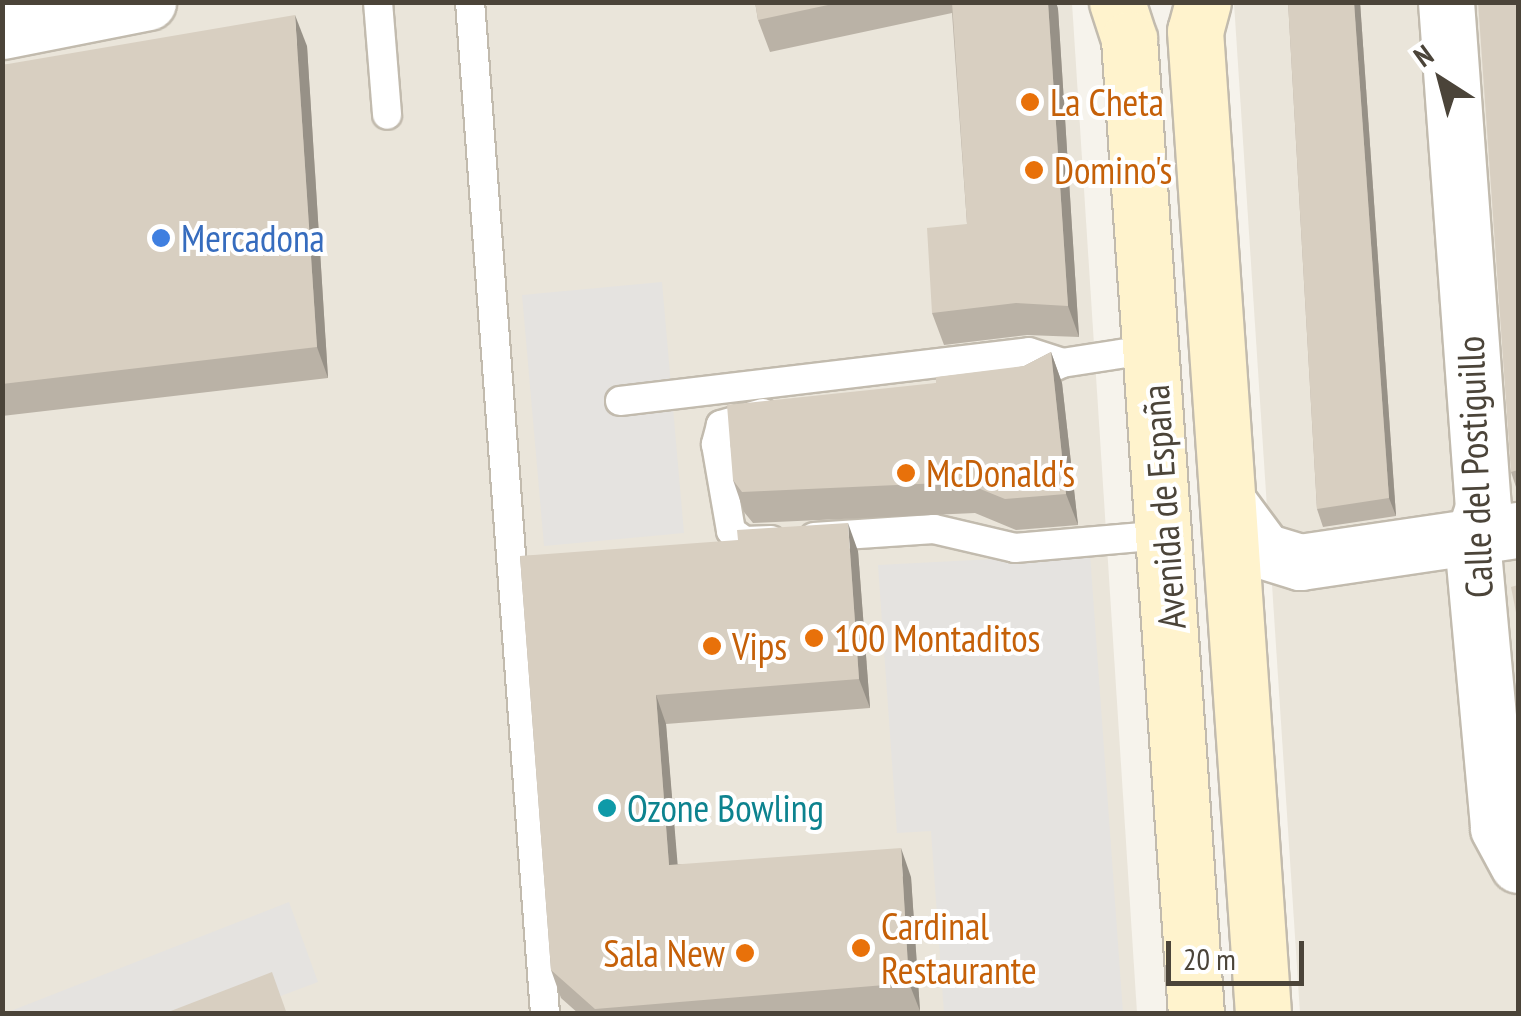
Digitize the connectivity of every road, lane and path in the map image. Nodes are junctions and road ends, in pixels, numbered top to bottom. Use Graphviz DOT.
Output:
graph roads {
  1 [pos="148,2"];
  2 [pos="378,2"];
  3 [pos="470,2"];
  4 [pos="1117,2"];
  5 [pos="1203,2"];
  6 [pos="1446,2"];
  7 [pos="2,31"];
  8 [pos="387,116"];
  9 [pos="1152,349"];
  10 [pos="1062,363"];
  11 [pos="620,401"];
  12 [pos="1230,505"];
  13 [pos="1165,534"];
  14 [pos="1495,535"];
  15 [pos="1518,866"];
  16 [pos="545,1014"];
  17 [pos="1196,1014"];
  18 [pos="1264,1014"];
  1 -- 7 [label="street"];
  2 -- 8 [label="lane"];
  3 -- 16 [label="lane"];
  4 -- 9 [label="street, Avenida de España"];
  5 -- 12 [label="street, Avenida de España"];
  6 -- 14 [label="street, Calle del Postiguillo"];
  9 -- 10 [label="lane"];
  9 -- 13 [label="street, Avenida de España"];
  10 -- 11 [label="lane"];
  10 -- 13 [label="lane"];
  12 -- 14 [label="street"];
  12 -- 18 [label="street, Avenida de España"];
  13 -- 17 [label="street, Avenida de España"];
  14 -- 15 [label="street, Calle del Postiguillo"];
}
